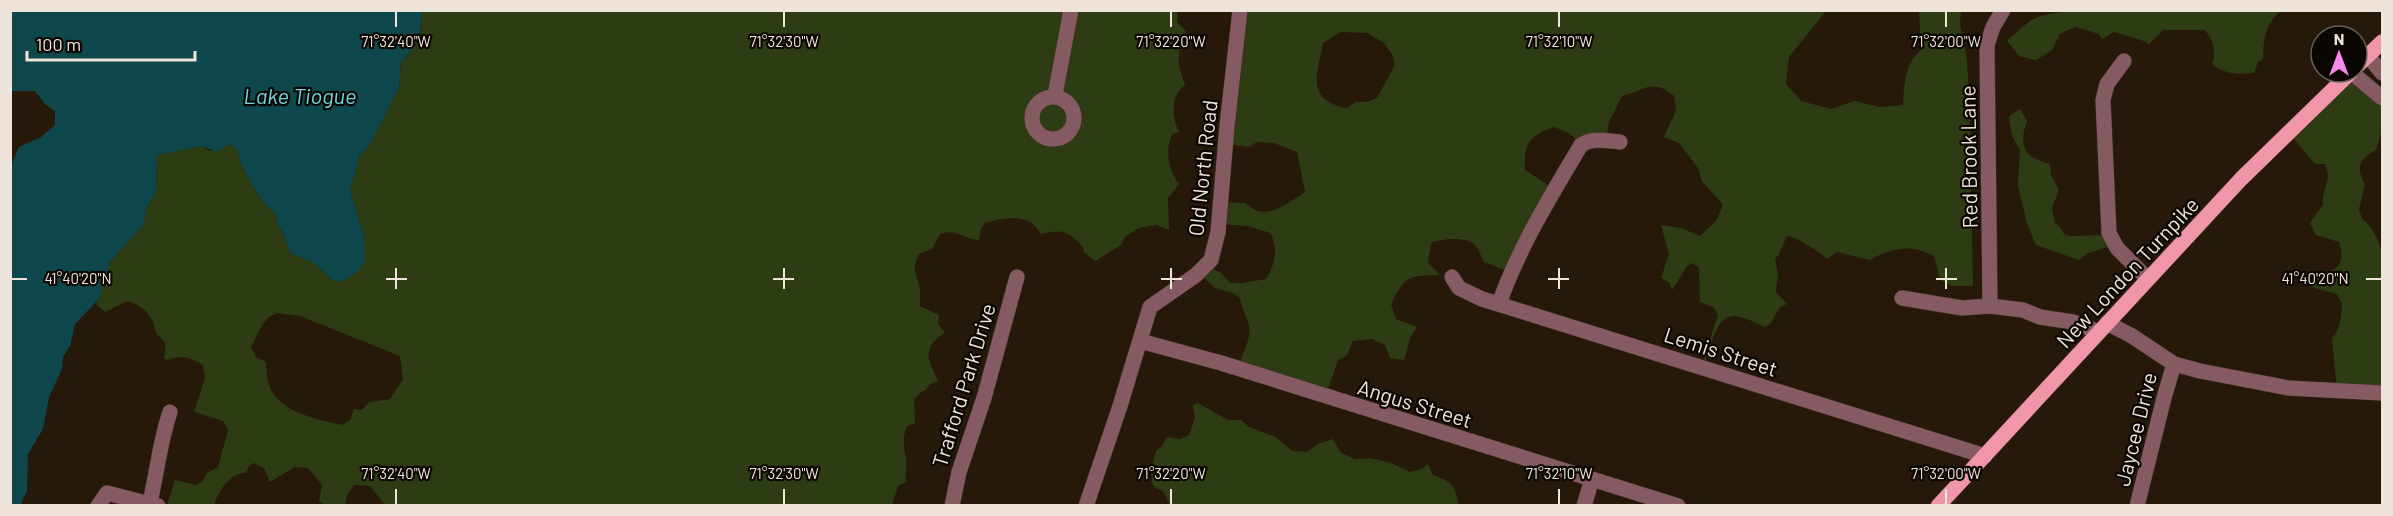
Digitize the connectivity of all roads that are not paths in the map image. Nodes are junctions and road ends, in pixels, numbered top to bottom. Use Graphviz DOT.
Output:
graph roads {
  1 [pos="1071,10"];
  2 [pos="1240,10"];
  3 [pos="2003,10"];
  4 [pos="2382,42"];
  5 [pos="2369,54"];
  6 [pos="2124,61"];
  7 [pos="2369,65"];
  8 [pos="2382,73"];
  9 [pos="2339,84"];
  10 [pos="2365,84"];
  11 [pos="1055,95"];
  12 [pos="2382,98"];
  13 [pos="1620,142"];
  14 [pos="1017,277"];
  15 [pos="1452,277"];
  16 [pos="2148,279"];
  17 [pos="1902,298"];
  18 [pos="1499,304"];
  19 [pos="1990,306"];
  20 [pos="2103,327"];
  21 [pos="1140,342"];
  22 [pos="2174,364"];
  23 [pos="2382,393"];
  24 [pos="170,412"];
  25 [pos="1985,456"];
  26 [pos="1592,479"];
  27 [pos="154,504"];
  28 [pos="98,506"];
  29 [pos="952,506"];
  30 [pos="1086,506"];
  31 [pos="1584,506"];
  32 [pos="1678,506"];
  33 [pos="1938,506"];
  34 [pos="2137,506"];
  1 -- 11 [label="street"];
  2 -- 21 [label="street, Old North Road"];
  3 -- 19 [label="street, Red Brook Lane"];
  4 -- 5 [label="main road"];
  6 -- 16 [label="street"];
  7 -- 8 [label="street"];
  9 -- 16 [label="main road, New London Turnpike"];
  10 -- 12 [label="street"];
  13 -- 18 [label="street"];
  14 -- 29 [label="street, Trafford Park Drive"];
  15 -- 18 [label="street, Lemis Street"];
  16 -- 20 [label="main road, New London Turnpike"];
  17 -- 19 [label="street"];
  18 -- 25 [label="street, Lemis Street"];
  19 -- 20 [label="street"];
  20 -- 22 [label="street"];
  20 -- 25 [label="main road, New London Turnpike"];
  21 -- 26 [label="street, Angus Street"];
  21 -- 30 [label="street, Old North Road"];
  22 -- 23 [label="street"];
  22 -- 34 [label="street, Jaycee Drive"];
  24 -- 27 [label="street"];
  25 -- 33 [label="main road, New London Turnpike"];
  26 -- 31 [label="street"];
  26 -- 32 [label="street, Angus Street"];
  27 -- 28 [label="street"];
}
